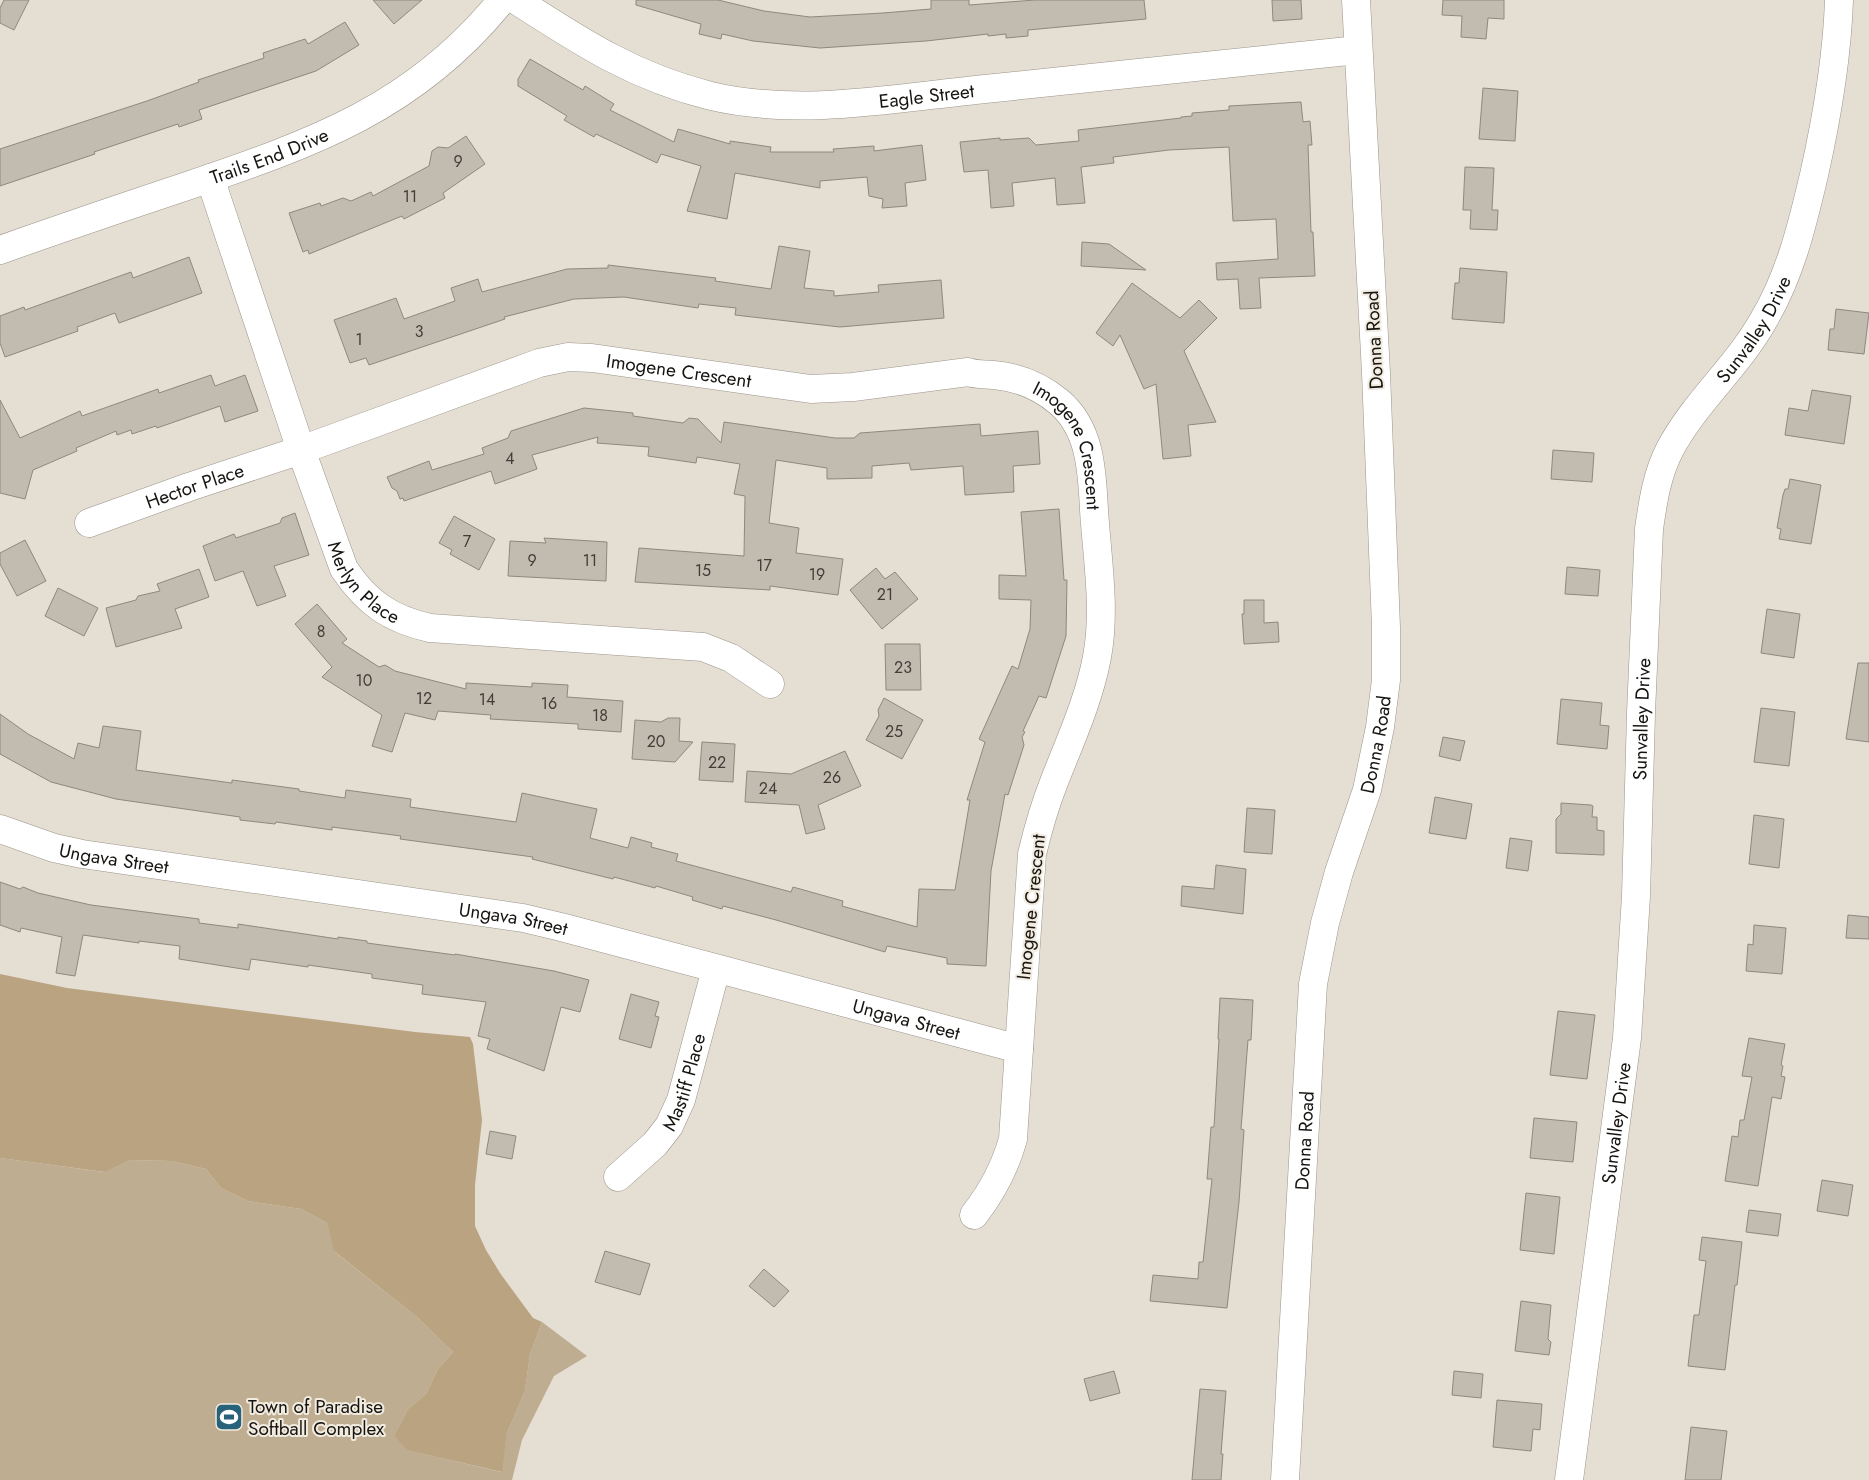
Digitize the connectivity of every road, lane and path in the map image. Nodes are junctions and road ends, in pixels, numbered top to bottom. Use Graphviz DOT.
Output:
graph roads {
  1 [pos="502,0"];
  2 [pos="516,0"];
  3 [pos="1356,0"];
  4 [pos="1839,0"];
  5 [pos="1358,50"];
  6 [pos="210,178"];
  7 [pos="0,250"];
  8 [pos="301,450"];
  9 [pos="89,523"];
  10 [pos="770,684"];
  11 [pos="0,829"];
  12 [pos="716,969"];
  13 [pos="1019,1050"];
  14 [pos="618,1177"];
  15 [pos="974,1215"];
  16 [pos="1285,1480"];
  17 [pos="1569,1480"];
  1 -- 6 [label="street, Trails End Drive"];
  2 -- 5 [label="street, Eagle Street"];
  3 -- 5 [label="street, Donna Road"];
  4 -- 17 [label="street, Sunvalley Drive"];
  5 -- 16 [label="street, Donna Road"];
  6 -- 7 [label="street, Trails End Drive"];
  6 -- 8 [label="street, Merlyn Place"];
  8 -- 9 [label="street, Hector Place"];
  8 -- 10 [label="street, Merlyn Place"];
  8 -- 13 [label="street, Imogene Crescent"];
  11 -- 12 [label="street, Ungava Street"];
  12 -- 13 [label="street, Ungava Street"];
  12 -- 14 [label="street, Mastiff Place"];
  13 -- 15 [label="street, Imogene Crescent"];
}
